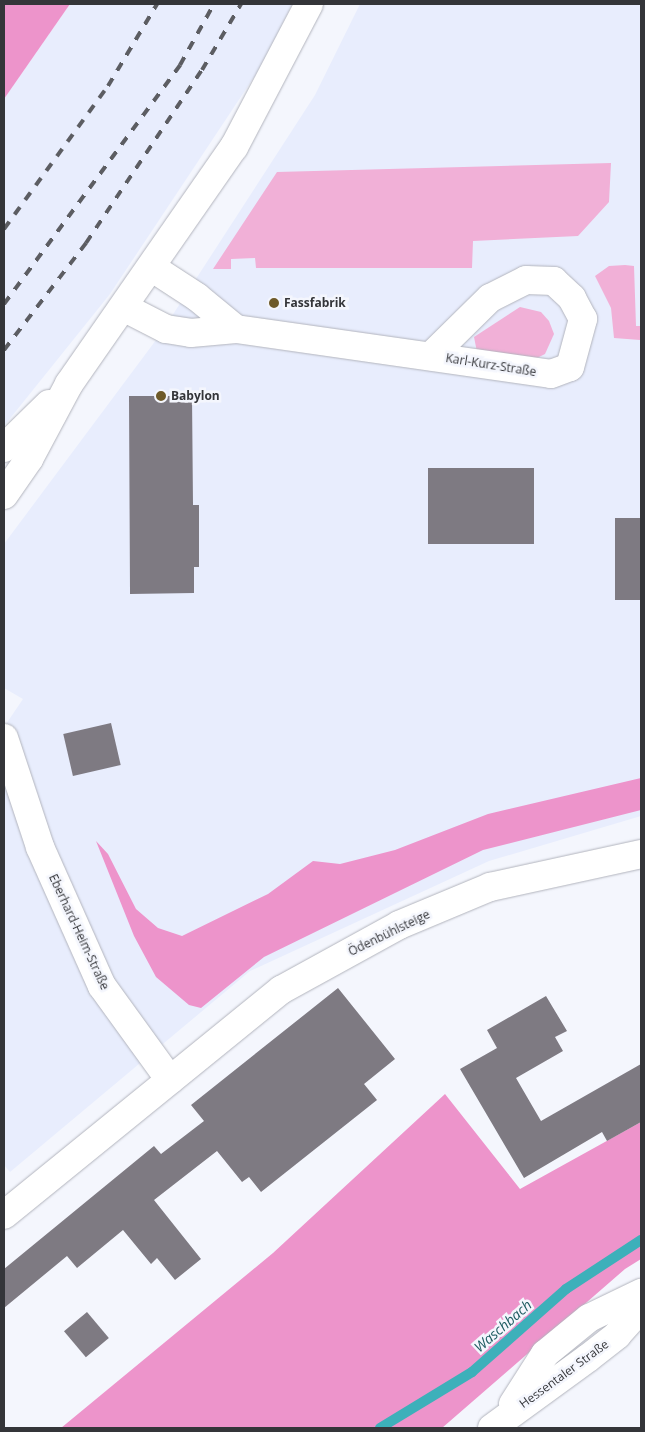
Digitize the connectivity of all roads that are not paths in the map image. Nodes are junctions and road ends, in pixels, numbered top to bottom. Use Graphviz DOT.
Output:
graph roads {
  1 [pos="309,4"];
  2 [pos="151,267"];
  3 [pos="124,308"];
  4 [pos="236,329"];
  5 [pos="432,356"];
  6 [pos="69,384"];
  7 [pos="4,448"];
  8 [pos="4,495"];
  9 [pos="4,738"];
  10 [pos="641,854"];
  11 [pos="170,1080"];
  12 [pos="4,1215"];
  13 [pos="641,1293"];
  14 [pos="641,1308"];
  15 [pos="499,1422"];
  1 -- 2 [label="street"];
  2 -- 3 [label="street"];
  2 -- 4 [label="street"];
  3 -- 4 [label="street, Karl-Kurz-Straße"];
  3 -- 6 [label="street"];
  4 -- 5 [label="street, Karl-Kurz-Straße"];
  5 -- 5 [label="street, Karl-Kurz-Straße"];
  6 -- 7 [label="street"];
  6 -- 8 [label="street"];
  9 -- 11 [label="street, Eberhard-Heim-Straße"];
  10 -- 11 [label="street, Ödenbühlsteige"];
  11 -- 12 [label="street"];
  13 -- 15 [label="street, Hessentaler Straße"];
  14 -- 15 [label="street, Hessentaler Straße"];
}
